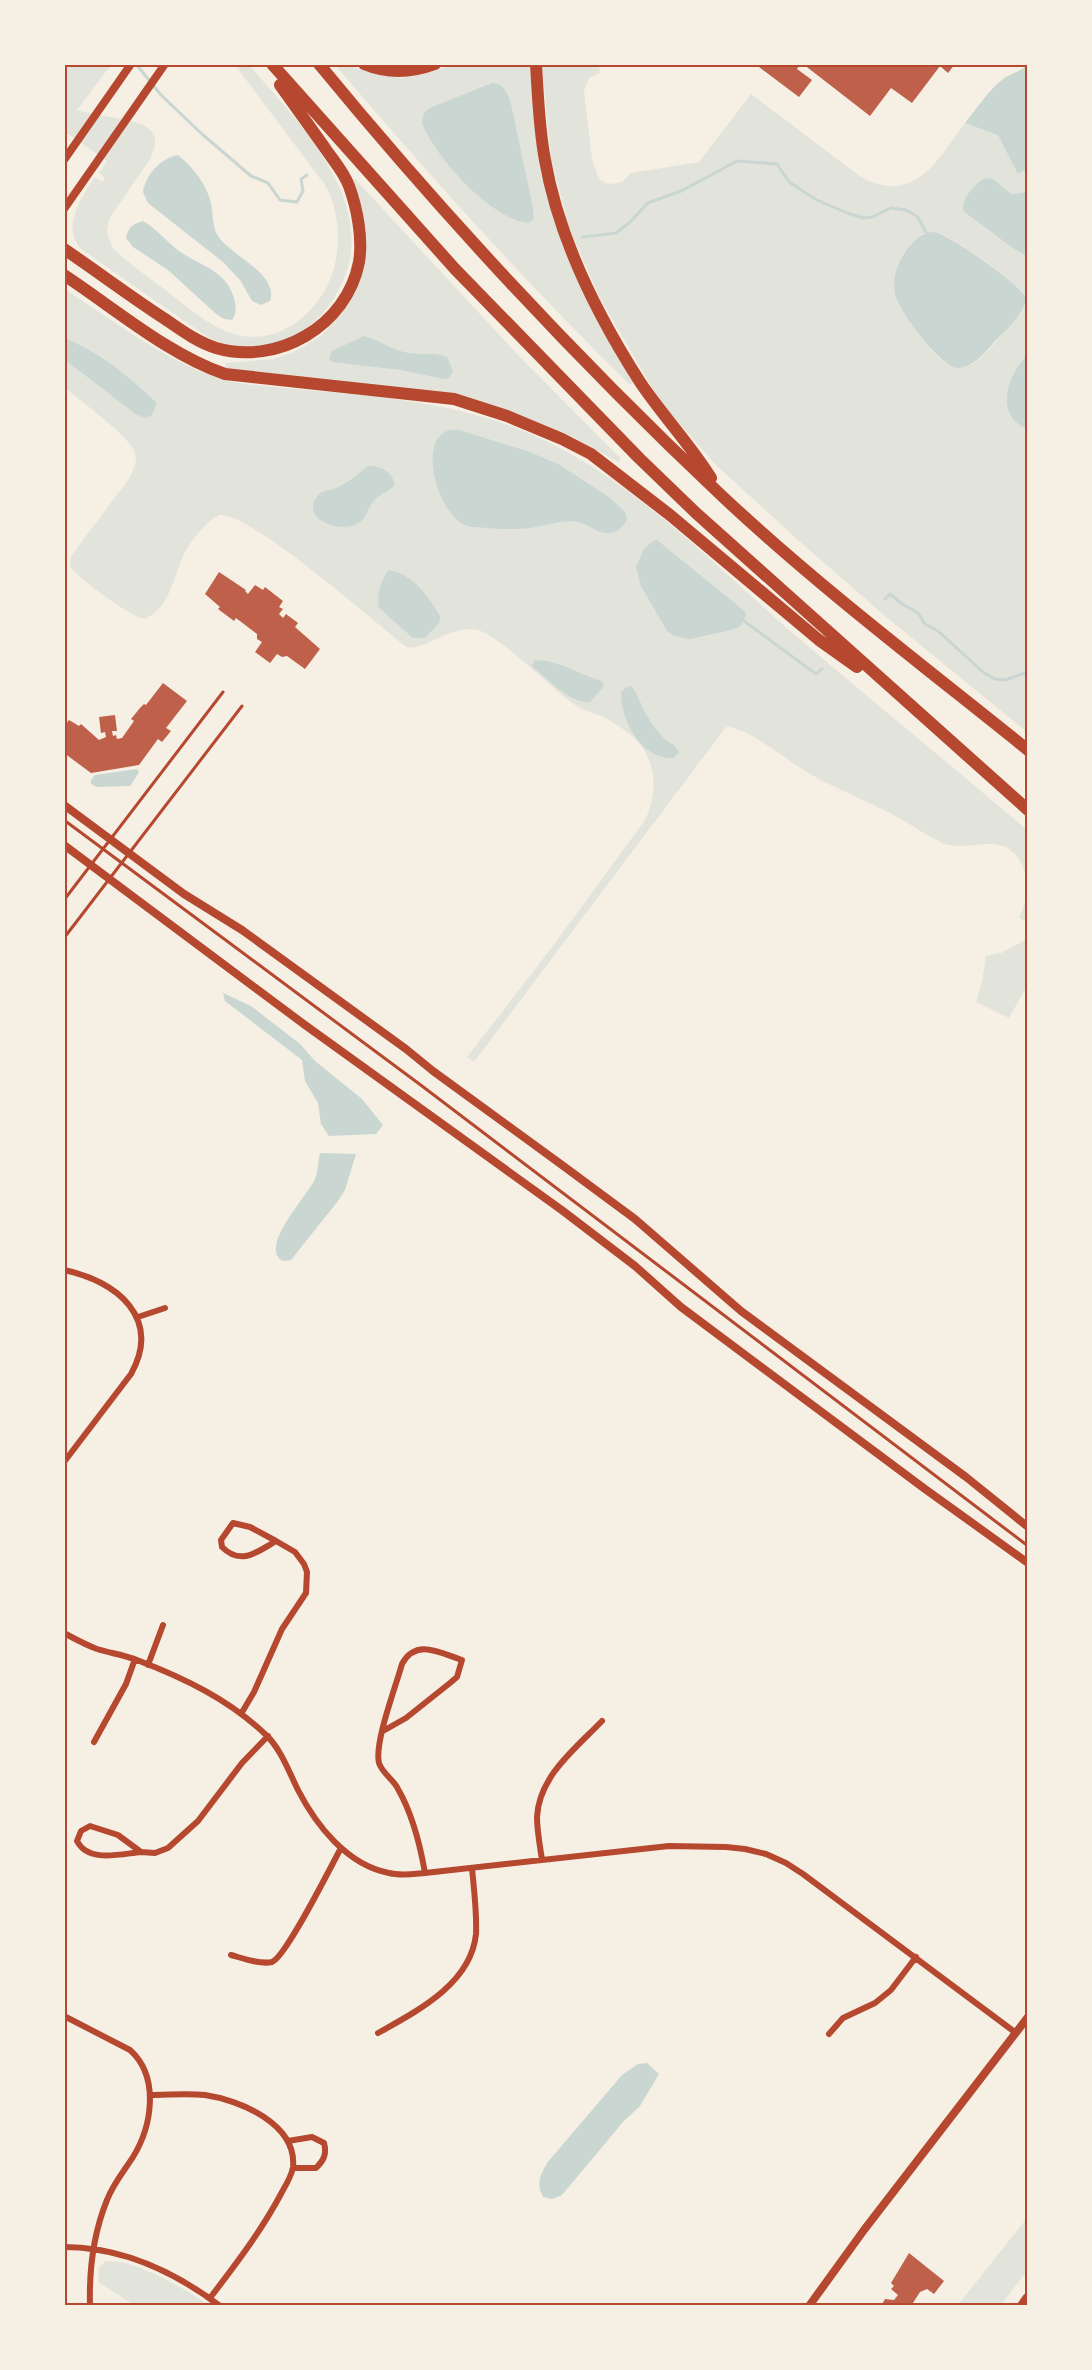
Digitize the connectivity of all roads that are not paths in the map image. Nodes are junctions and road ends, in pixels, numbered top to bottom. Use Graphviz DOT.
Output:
graph roads {
  1 [pos="131,64"];
  2 [pos="165,64"];
  3 [pos="265,64"];
  4 [pos="272,64"];
  5 [pos="319,64"];
  6 [pos="364,64"];
  7 [pos="435,64"];
  8 [pos="536,64"];
  9 [pos="64,160"];
  10 [pos="64,209"];
  11 [pos="64,249"];
  12 [pos="64,275"];
  13 [pos="723,496"];
  14 [pos="223,692"];
  15 [pos="242,706"];
  16 [pos="916,710"];
  17 [pos="1028,750"];
  18 [pos="64,805"];
  19 [pos="1028,810"];
  20 [pos="64,820"];
  21 [pos="111,840"];
  22 [pos="64,845"];
  23 [pos="103,849"];
  24 [pos="128,853"];
  25 [pos="121,863"];
  26 [pos="92,864"];
  27 [pos="110,879"];
  28 [pos="64,900"];
  29 [pos="64,938"];
  30 [pos="64,1270"];
  31 [pos="165,1308"];
  32 [pos="138,1317"];
  33 [pos="64,1462"];
  34 [pos="1028,1527"];
  35 [pos="276,1541"];
  36 [pos="1028,1546"];
  37 [pos="1028,1563"];
  38 [pos="163,1625"];
  39 [pos="64,1633"];
  40 [pos="135,1659"];
  41 [pos="148,1665"];
  42 [pos="241,1714"];
  43 [pos="602,1720"];
  44 [pos="383,1731"];
  45 [pos="268,1736"];
  46 [pos="94,1742"];
  47 [pos="341,1848"];
  48 [pos="141,1852"];
  49 [pos="542,1860"];
  50 [pos="472,1868"];
  51 [pos="425,1874"];
  52 [pos="231,1955"];
  53 [pos="916,1957"];
  54 [pos="64,2016"];
  55 [pos="1028,2017"];
  56 [pos="1016,2032"];
  57 [pos="378,2034"];
  58 [pos="829,2034"];
  59 [pos="150,2095"];
  60 [pos="288,2140"];
  61 [pos="293,2168"];
  62 [pos="64,2247"];
  63 [pos="95,2250"];
  64 [pos="210,2298"];
  65 [pos="1028,2299"];
  66 [pos="90,2306"];
  67 [pos="220,2306"];
  68 [pos="809,2306"];
  69 [pos="1023,2306"];
  1 -- 9 [label="street"];
  2 -- 10 [label="street"];
  3 -- 11 [label="highway"];
  4 -- 16 [label="highway"];
  5 -- 13 [label="highway"];
  6 -- 7 [label="highway"];
  8 -- 13 [label="highway"];
  12 -- 16 [label="highway"];
  13 -- 17 [label="highway"];
  14 -- 21 [label="lane"];
  15 -- 24 [label="lane"];
  16 -- 19 [label="highway"];
  18 -- 21 [label="street"];
  20 -- 23 [label="lane"];
  21 -- 23 [label="lane"];
  21 -- 24 [label="street"];
  22 -- 26 [label="street"];
  23 -- 25 [label="lane"];
  23 -- 26 [label="lane"];
  24 -- 25 [label="lane"];
  24 -- 34 [label="street"];
  25 -- 27 [label="lane"];
  25 -- 36 [label="lane"];
  26 -- 27 [label="street"];
  26 -- 28 [label="lane"];
  27 -- 29 [label="lane"];
  27 -- 37 [label="street"];
  30 -- 32 [label="street"];
  31 -- 32 [label="street"];
  32 -- 33 [label="street"];
  35 -- 35 [label="street"];
  35 -- 42 [label="street"];
  38 -- 41 [label="street"];
  39 -- 40 [label="street"];
  40 -- 41 [label="street"];
  40 -- 46 [label="street"];
  41 -- 42 [label="street"];
  42 -- 45 [label="street"];
  43 -- 49 [label="street"];
  44 -- 44 [label="street"];
  44 -- 51 [label="street"];
  45 -- 47 [label="street"];
  45 -- 48 [label="street"];
  47 -- 51 [label="street"];
  47 -- 52 [label="street"];
  48 -- 48 [label="street"];
  49 -- 50 [label="street"];
  49 -- 53 [label="street"];
  50 -- 51 [label="street"];
  50 -- 57 [label="street"];
  53 -- 56 [label="street"];
  53 -- 58 [label="street"];
  54 -- 59 [label="street"];
  55 -- 56 [label="street"];
  56 -- 68 [label="street"];
  59 -- 60 [label="street"];
  59 -- 63 [label="street"];
  60 -- 61 [label="street"];
  60 -- 61 [label="street"];
  61 -- 64 [label="street"];
  62 -- 63 [label="street"];
  63 -- 64 [label="street"];
  63 -- 66 [label="street"];
  64 -- 67 [label="street"];
  65 -- 69 [label="highway"];
}
